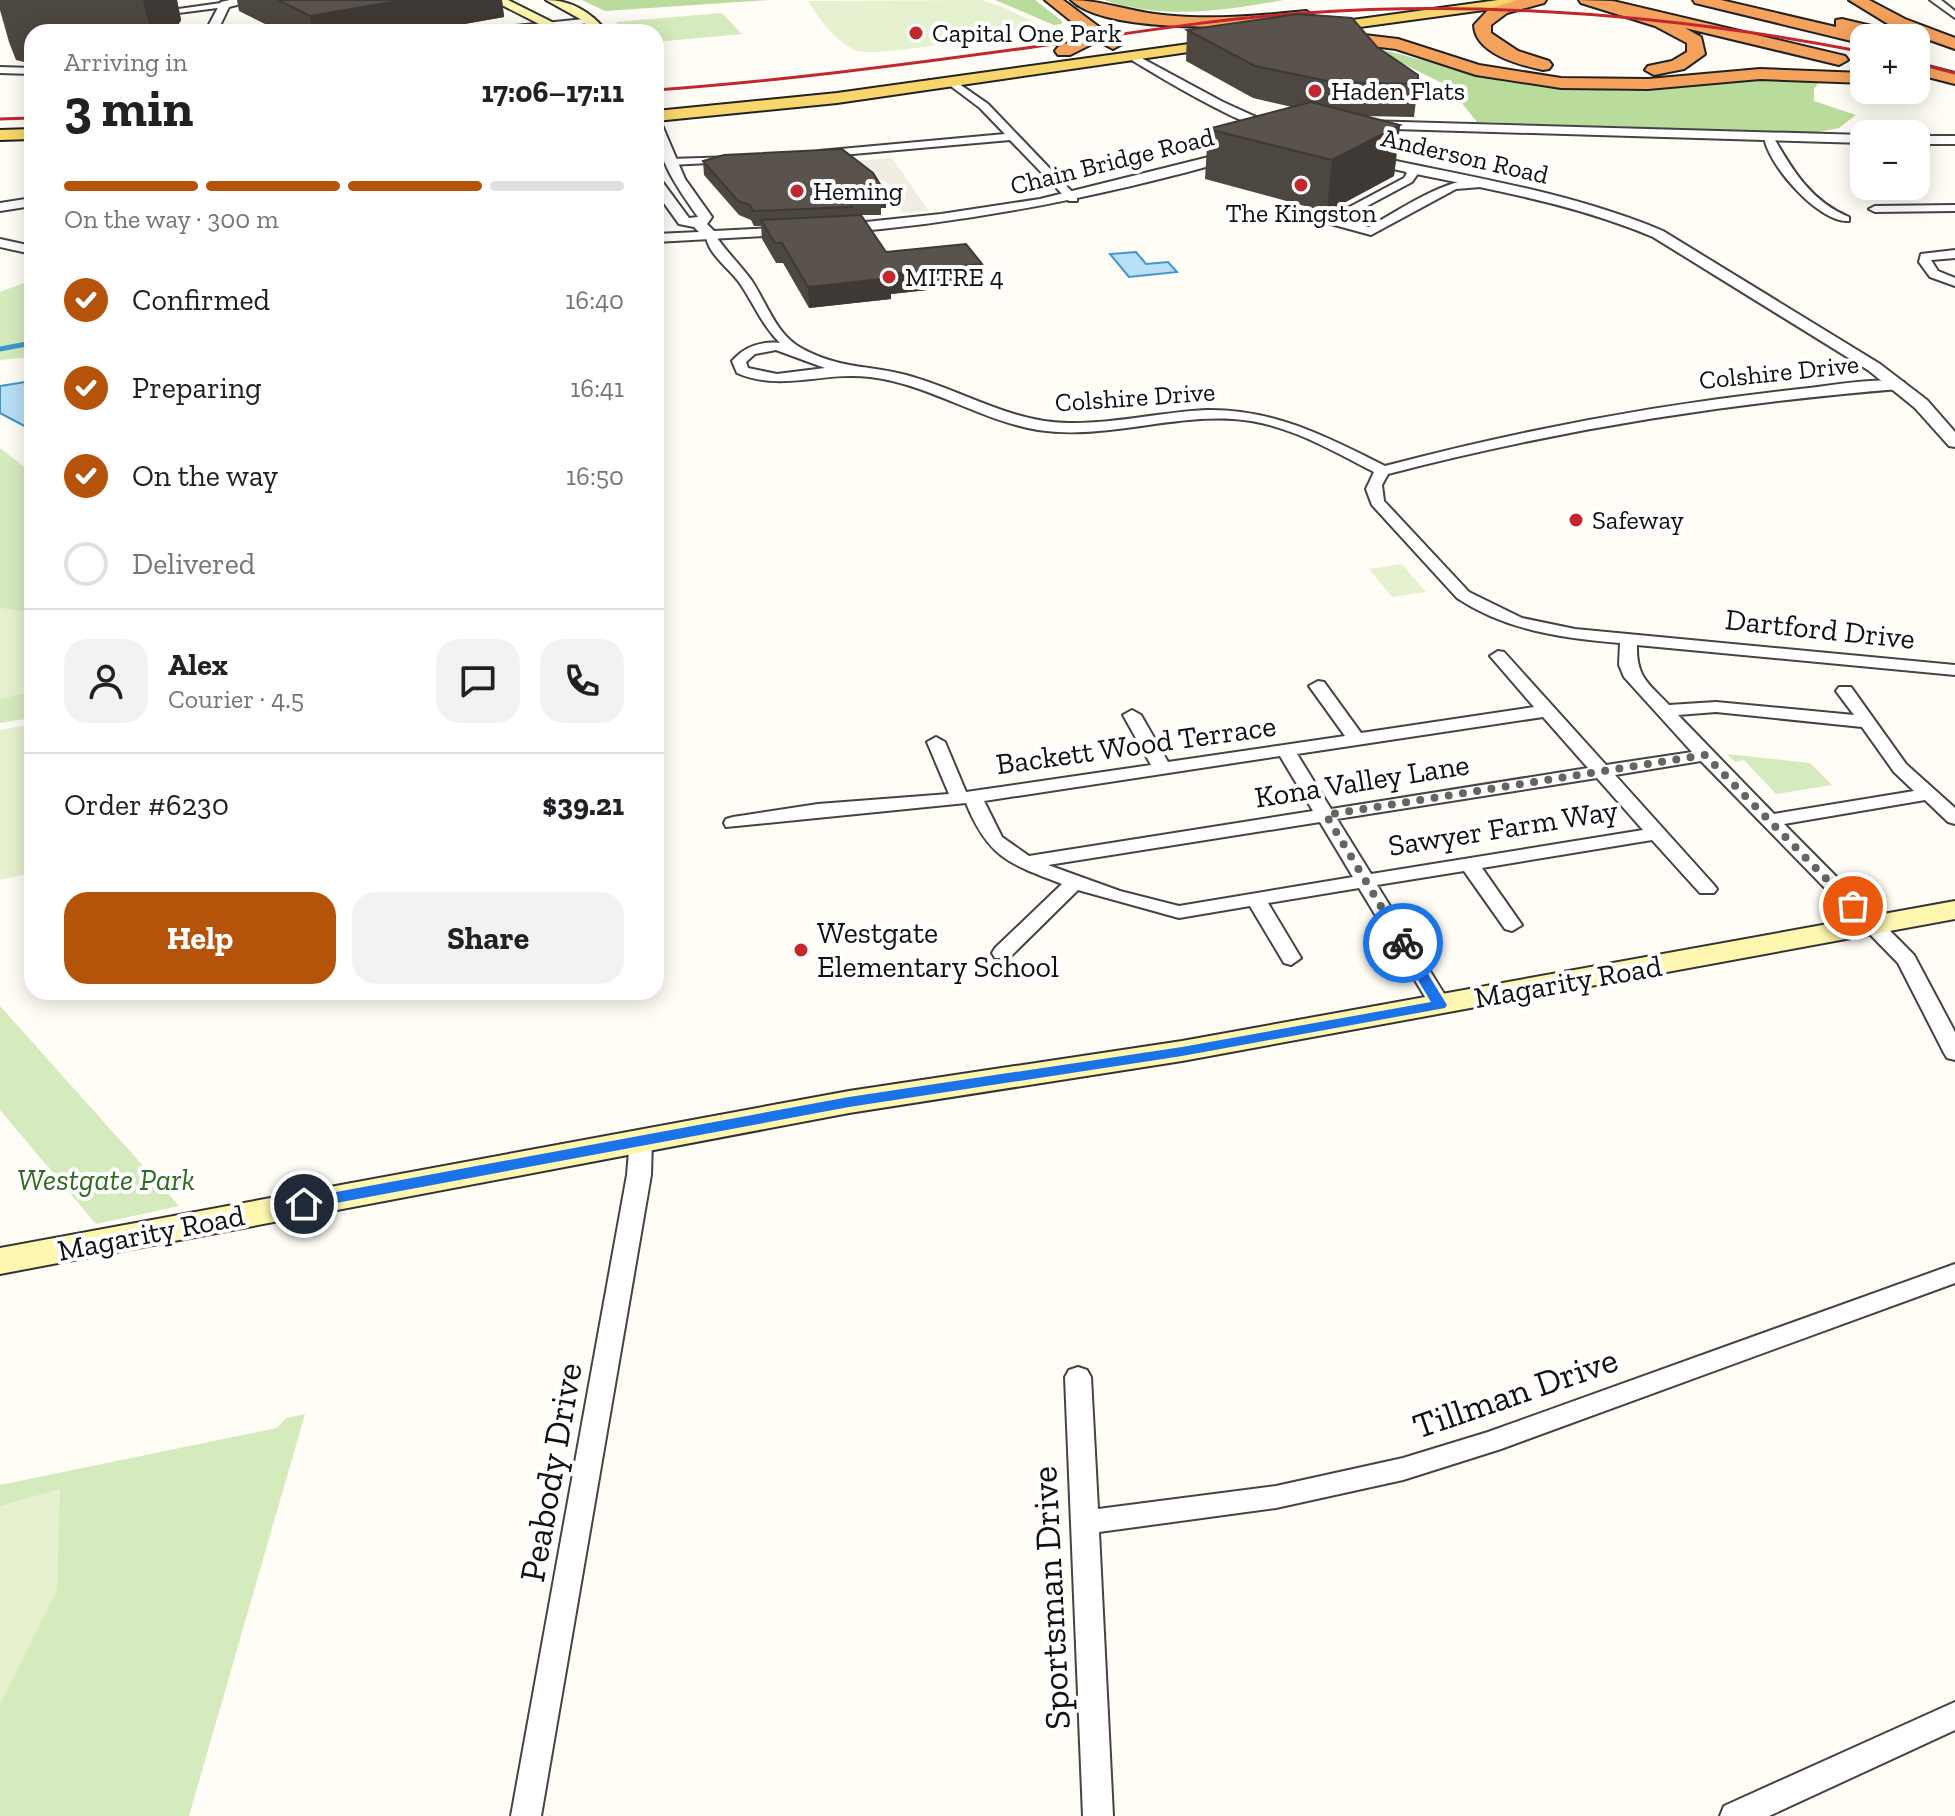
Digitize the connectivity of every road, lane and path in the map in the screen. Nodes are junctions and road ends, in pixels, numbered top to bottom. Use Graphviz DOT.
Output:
graph roads {
  1 [pos="252,0"];
  2 [pos="498,0"];
  3 [pos="552,0"];
  4 [pos="1053,0"];
  5 [pos="1079,0"];
  6 [pos="1449,0"];
  7 [pos="1528,0"];
  8 [pos="1538,0"];
  9 [pos="1701,0"];
  10 [pos="1747,0"];
  11 [pos="1857,0"];
  12 [pos="1935,0"];
  13 [pos="1641,1"];
  14 [pos="1600,3"];
  15 [pos="225,4"];
  16 [pos="1343,13"];
  17 [pos="141,14"];
  18 [pos="1955,15"];
  19 [pos="576,22"];
  20 [pos="215,24"];
  21 [pos="552,24"];
  22 [pos="582,24"];
  23 [pos="587,24"];
  24 [pos="1850,26"];
  25 [pos="1089,27"];
  26 [pos="1276,35"];
  27 [pos="1850,36"];
  28 [pos="1239,41"];
  29 [pos="1113,44"];
  30 [pos="1955,44"];
  31 [pos="1930,46"];
  32 [pos="1064,51"];
  33 [pos="1850,51"];
  34 [pos="1955,53"];
  35 [pos="1141,55"];
  36 [pos="1930,56"];
  37 [pos="1850,63"];
  38 [pos="1955,63"];
  39 [pos="0,70"];
  40 [pos="24,71"];
  41 [pos="1930,72"];
  42 [pos="1850,77"];
  43 [pos="1955,79"];
  44 [pos="952,82"];
  45 [pos="1930,83"];
  46 [pos="1930,87"];
  47 [pos="1955,90"];
  48 [pos="664,101"];
  49 [pos="664,115"];
  50 [pos="1349,127"];
  51 [pos="0,129"];
  52 [pos="24,130"];
  53 [pos="24,132"];
  54 [pos="0,135"];
  55 [pos="1014,136"];
  56 [pos="1289,136"];
  57 [pos="1768,137"];
  58 [pos="1850,139"];
  59 [pos="1930,140"];
  60 [pos="1955,140"];
  61 [pos="24,141"];
  62 [pos="0,142"];
  63 [pos="664,148"];
  64 [pos="1253,150"];
  65 [pos="808,155"];
  66 [pos="750,158"];
  67 [pos="669,162"];
  68 [pos="1407,168"];
  69 [pos="1481,184"];
  70 [pos="664,194"];
  71 [pos="1073,199"];
  72 [pos="24,203"];
  73 [pos="1568,203"];
  74 [pos="0,207"];
  75 [pos="1955,208"];
  76 [pos="1875,209"];
  77 [pos="1845,219"];
  78 [pos="699,224"];
  79 [pos="710,236"];
  80 [pos="664,238"];
  81 [pos="0,243"];
  82 [pos="24,248"];
  83 [pos="1955,254"];
  84 [pos="1955,282"];
  85 [pos="769,325"];
  86 [pos="793,348"];
  87 [pos="758,350"];
  88 [pos="814,359"];
  89 [pos="840,370"];
  90 [pos="799,374"];
  91 [pos="1899,385"];
  92 [pos="1955,442"];
  93 [pos="1383,471"];
  94 [pos="1629,639"];
  95 [pos="1498,656"];
  96 [pos="1955,670"];
  97 [pos="1318,686"];
  98 [pos="1845,691"];
  99 [pos="1545,711"];
  100 [pos="1664,711"];
  101 [pos="1132,715"];
  102 [pos="1866,722"];
  103 [pos="1358,741"];
  104 [pos="936,742"];
  105 [pos="1287,752"];
  106 [pos="1705,755"];
  107 [pos="1163,769"];
  108 [pos="1599,772"];
  109 [pos="1929,794"];
  110 [pos="966,798"];
  111 [pos="1326,815"];
  112 [pos="1955,818"];
  113 [pos="1769,821"];
  114 [pos="733,823"];
  115 [pos="1657,833"];
  116 [pos="1028,862"];
  117 [pos="1469,864"];
  118 [pos="1075,882"];
  119 [pos="1365,882"];
  120 [pos="1707,889"];
  121 [pos="1257,901"];
  122 [pos="1955,910"];
  123 [pos="1512,925"];
  124 [pos="1877,927"];
  125 [pos="1002,953"];
  126 [pos="1291,958"];
  127 [pos="1440,1005"];
  128 [pos="1955,1053"];
  129 [pos="641,1139"];
  130 [pos="0,1261"];
  131 [pos="1955,1273"];
  132 [pos="1078,1377"];
  133 [pos="1085,1522"];
  134 [pos="1955,1716"];
  135 [pos="526,1816"];
  136 [pos="1098,1816"];
  137 [pos="1735,1816"];
  1 -- 15 [label="street"];
  2 -- 21 [label="main road"];
  3 -- 23 [label="main road"];
  4 -- 25 [label="highway"];
  5 -- 16 [label="highway"];
  6 -- 16 [label="main road"];
  7 -- 26 [label="main road"];
  8 -- 14 [label="highway"];
  9 -- 27 [label="highway"];
  10 -- 24 [label="highway"];
  11 -- 30 [label="highway"];
  12 -- 18 [label="street"];
  13 -- 33 [label="highway"];
  14 -- 37 [label="highway"];
  15 -- 17 [label="street"];
  15 -- 20 [label="street"];
  16 -- 29 [label="main road"];
  19 -- 21 [label="street"];
  19 -- 22 [label="main road"];
  25 -- 29 [label="highway"];
  25 -- 32 [label="highway"];
  26 -- 42 [label="highway"];
  28 -- 35 [label="main road"];
  29 -- 32 [label="main road"];
  29 -- 35 [label="main road"];
  31 -- 34 [label="highway"];
  32 -- 48 [label="main road"];
  35 -- 44 [label="main road"];
  35 -- 56 [label="street"];
  36 -- 38 [label="highway"];
  39 -- 40 [label="street"];
  41 -- 43 [label="highway"];
  44 -- 49 [label="main road"];
  44 -- 55 [label="street"];
  45 -- 47 [label="highway"];
  46 -- 47 [label="highway"];
  50 -- 57 [label="street"];
  51 -- 52 [label="main road"];
  53 -- 54 [label="main road"];
  55 -- 65 [label="street"];
  55 -- 71 [label="street"];
  57 -- 58 [label="street"];
  57 -- 77 [label="street"];
  59 -- 60 [label="street"];
  61 -- 62 [label="main road"];
  63 -- 67 [label="street, Colshire Drive"];
  64 -- 71 [label="street, Chain Bridge Road"];
  66 -- 67 [label="street"];
  67 -- 78 [label="street, Colshire Drive"];
  68 -- 69 [label="street, Anderson Road"];
  68 -- 69 [label="street"];
  68 -- 73 [label="street, Anderson Road"];
  69 -- 73 [label="street, Anderson Road"];
  70 -- 78 [label="street, Colshire Drive"];
  71 -- 79 [label="street, Chain Bridge Road"];
  72 -- 74 [label="street"];
  73 -- 91 [label="street, Anderson Road"];
  75 -- 76 [label="street"];
  78 -- 79 [label="street, Colshire Drive"];
  79 -- 80 [label="street, Chain Bridge Road"];
  79 -- 85 [label="street, Colshire Drive"];
  81 -- 82 [label="street"];
  83 -- 84 [label="street"];
  85 -- 86 [label="street, Colshire Drive"];
  85 -- 87 [label="street, Colshire Drive"];
  86 -- 87 [label="street"];
  86 -- 88 [label="street, Colshire Drive"];
  87 -- 90 [label="street, Colshire Drive"];
  88 -- 89 [label="street, Colshire Drive"];
  88 -- 90 [label="street"];
  89 -- 90 [label="street, Colshire Drive"];
  89 -- 93 [label="street, Colshire Drive"];
  91 -- 92 [label="street, Anderson Road"];
  91 -- 93 [label="street, Colshire Drive"];
  93 -- 94 [label="street"];
  94 -- 96 [label="street, Dartford Drive"];
  94 -- 100 [label="street"];
  95 -- 99 [label="street"];
  97 -- 103 [label="street"];
  98 -- 102 [label="street"];
  99 -- 103 [label="street, Backett Wood Terrace"];
  99 -- 108 [label="street"];
  100 -- 102 [label="street"];
  100 -- 106 [label="street"];
  101 -- 107 [label="street"];
  102 -- 109 [label="street"];
  103 -- 105 [label="street, Backett Wood Terrace"];
  104 -- 110 [label="street, Sawyer Farm Way"];
  105 -- 107 [label="street, Backett Wood Terrace"];
  105 -- 111 [label="street"];
  106 -- 108 [label="street, Kona Valley Lane"];
  106 -- 113 [label="street"];
  107 -- 110 [label="street, Backett Wood Terrace"];
  108 -- 111 [label="street, Kona Valley Lane"];
  108 -- 115 [label="street"];
  109 -- 112 [label="street"];
  109 -- 113 [label="street"];
  110 -- 114 [label="street, Backett Wood Terrace"];
  110 -- 116 [label="street, Sawyer Farm Way"];
  111 -- 116 [label="street, Kona Valley Lane"];
  111 -- 119 [label="street"];
  113 -- 124 [label="street"];
  115 -- 117 [label="street, Sawyer Farm Way"];
  115 -- 120 [label="street"];
  116 -- 118 [label="street, Sawyer Farm Way"];
  117 -- 119 [label="street, Sawyer Farm Way"];
  117 -- 123 [label="street"];
  118 -- 121 [label="street, Sawyer Farm Way"];
  118 -- 125 [label="street"];
  119 -- 121 [label="street, Sawyer Farm Way"];
  119 -- 127 [label="street"];
  121 -- 126 [label="street"];
  122 -- 124 [label="main road, Magarity Road"];
  124 -- 127 [label="main road, Magarity Road"];
  124 -- 128 [label="street"];
  127 -- 129 [label="main road, Magarity Road"];
  129 -- 130 [label="main road, Magarity Road"];
  129 -- 135 [label="street, Peabody Drive"];
  131 -- 133 [label="street, Tillman Drive"];
  132 -- 133 [label="street, Sportsman Drive"];
  133 -- 136 [label="street, Sportsman Drive"];
  134 -- 137 [label="street"];
}
